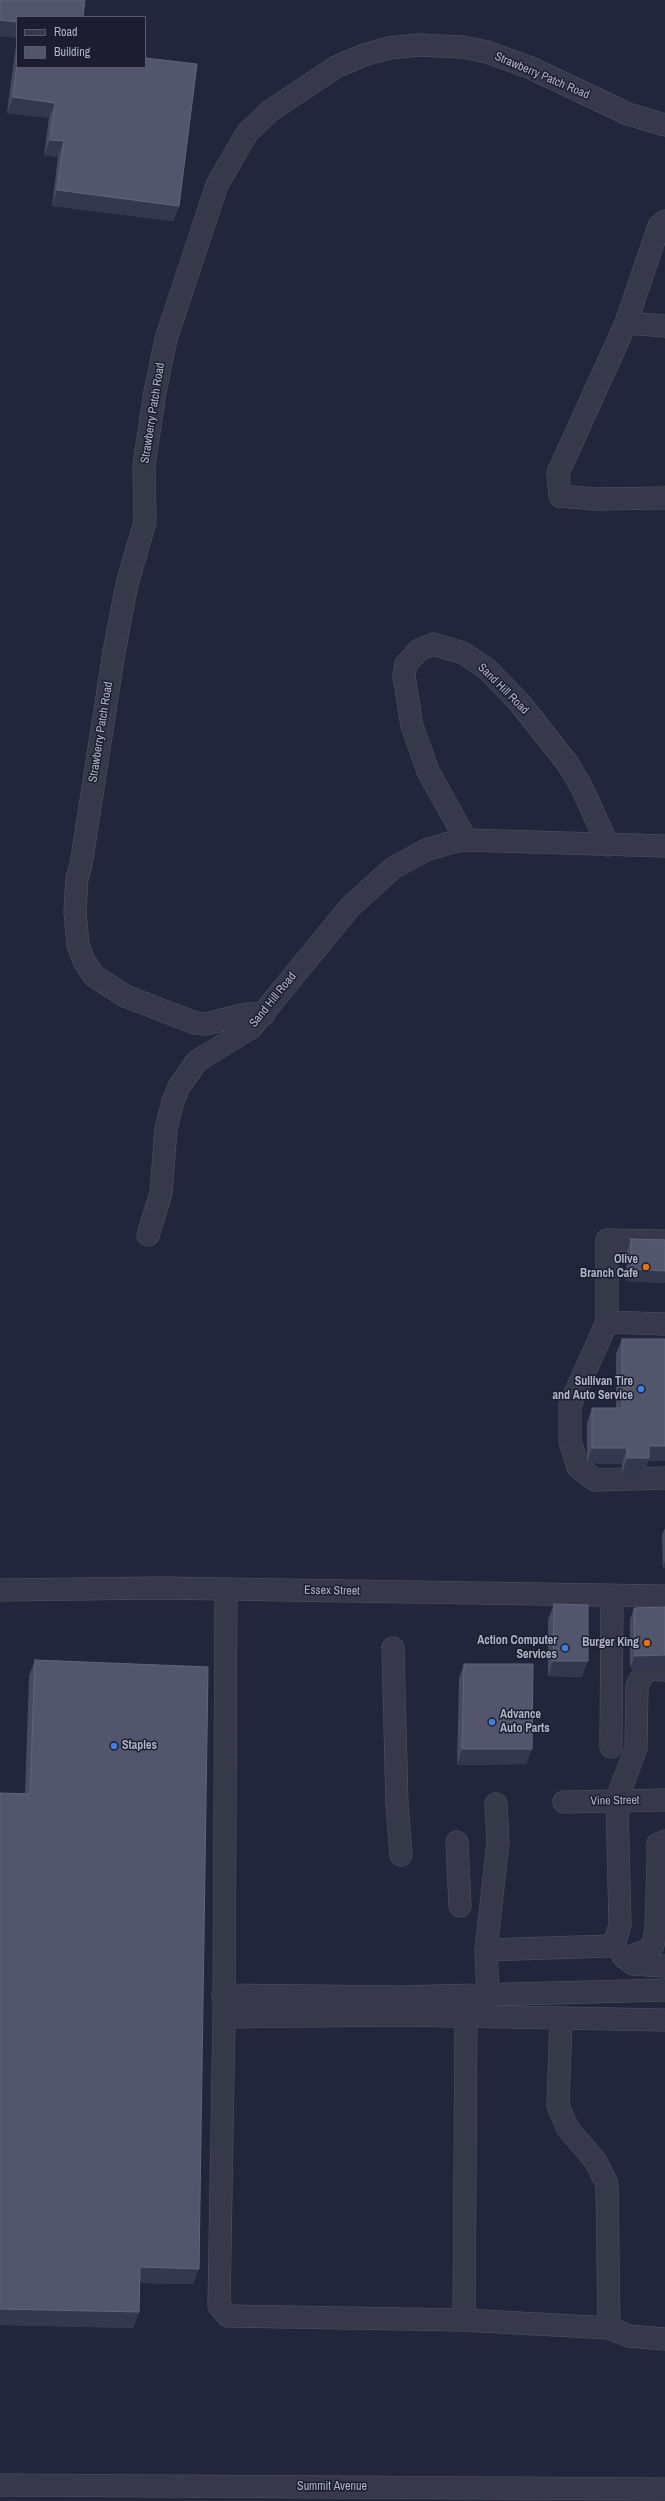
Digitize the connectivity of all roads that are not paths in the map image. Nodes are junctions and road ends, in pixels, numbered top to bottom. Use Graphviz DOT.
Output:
graph roads {
  1 [pos="665,125"];
  2 [pos="665,221"];
  3 [pos="626,323"];
  4 [pos="665,326"];
  5 [pos="665,498"];
  6 [pos="466,840"];
  7 [pos="608,844"];
  8 [pos="665,846"];
  9 [pos="264,1014"];
  10 [pos="148,1235"];
  11 [pos="665,1241"];
  12 [pos="607,1322"];
  13 [pos="665,1324"];
  14 [pos="665,1478"];
  15 [pos="226,1589"];
  16 [pos="0,1590"];
  17 [pos="612,1596"];
  18 [pos="665,1596"];
  19 [pos="393,1648"];
  20 [pos="665,1670"];
  21 [pos="611,1747"];
  22 [pos="617,1799"];
  23 [pos="665,1800"];
  24 [pos="564,1802"];
  25 [pos="496,1804"];
  26 [pos="665,1841"];
  27 [pos="457,1842"];
  28 [pos="401,1856"];
  29 [pos="661,1861"];
  30 [pos="460,1906"];
  31 [pos="486,1950"];
  32 [pos="617,1952"];
  33 [pos="665,1966"];
  34 [pos="665,1990"];
  35 [pos="488,1994"];
  36 [pos="223,1995"];
  37 [pos="401,2006"];
  38 [pos="224,2017"];
  39 [pos="466,2017"];
  40 [pos="561,2018"];
  41 [pos="665,2020"];
  42 [pos="464,2320"];
  43 [pos="609,2328"];
  44 [pos="665,2339"];
  45 [pos="0,2485"];
  46 [pos="665,2489"];
  1 -- 9 [label="street, Strawberry Patch Road"];
  2 -- 3 [label="street"];
  3 -- 4 [label="street"];
  3 -- 5 [label="street"];
  6 -- 7 [label="street, Sand Hill Road"];
  6 -- 7 [label="street, Sand Hill Road"];
  6 -- 9 [label="street, Sand Hill Road"];
  7 -- 8 [label="street, Sand Hill Road"];
  9 -- 10 [label="street, Sand Hill Road"];
  11 -- 12 [label="street"];
  12 -- 13 [label="street"];
  12 -- 14 [label="street"];
  15 -- 16 [label="street, Essex Street"];
  15 -- 17 [label="street, Essex Street"];
  15 -- 36 [label="street"];
  17 -- 18 [label="street, Essex Street"];
  17 -- 21 [label="street"];
  19 -- 28 [label="street"];
  20 -- 22 [label="street"];
  22 -- 23 [label="street, Vine Street"];
  22 -- 24 [label="street, Vine Street"];
  22 -- 32 [label="street"];
  25 -- 31 [label="street"];
  26 -- 29 [label="street"];
  27 -- 30 [label="street"];
  29 -- 32 [label="street"];
  31 -- 32 [label="street"];
  31 -- 35 [label="street"];
  32 -- 33 [label="street"];
  34 -- 35 [label="street"];
  35 -- 37 [label="street"];
  36 -- 37 [label="street"];
  36 -- 38 [label="street"];
  37 -- 38 [label="street"];
  37 -- 39 [label="street"];
  38 -- 42 [label="street"];
  39 -- 40 [label="street"];
  39 -- 42 [label="street"];
  40 -- 41 [label="street"];
  40 -- 43 [label="street"];
  42 -- 43 [label="street"];
  43 -- 44 [label="street"];
  45 -- 46 [label="street, Summit Avenue"];
}
